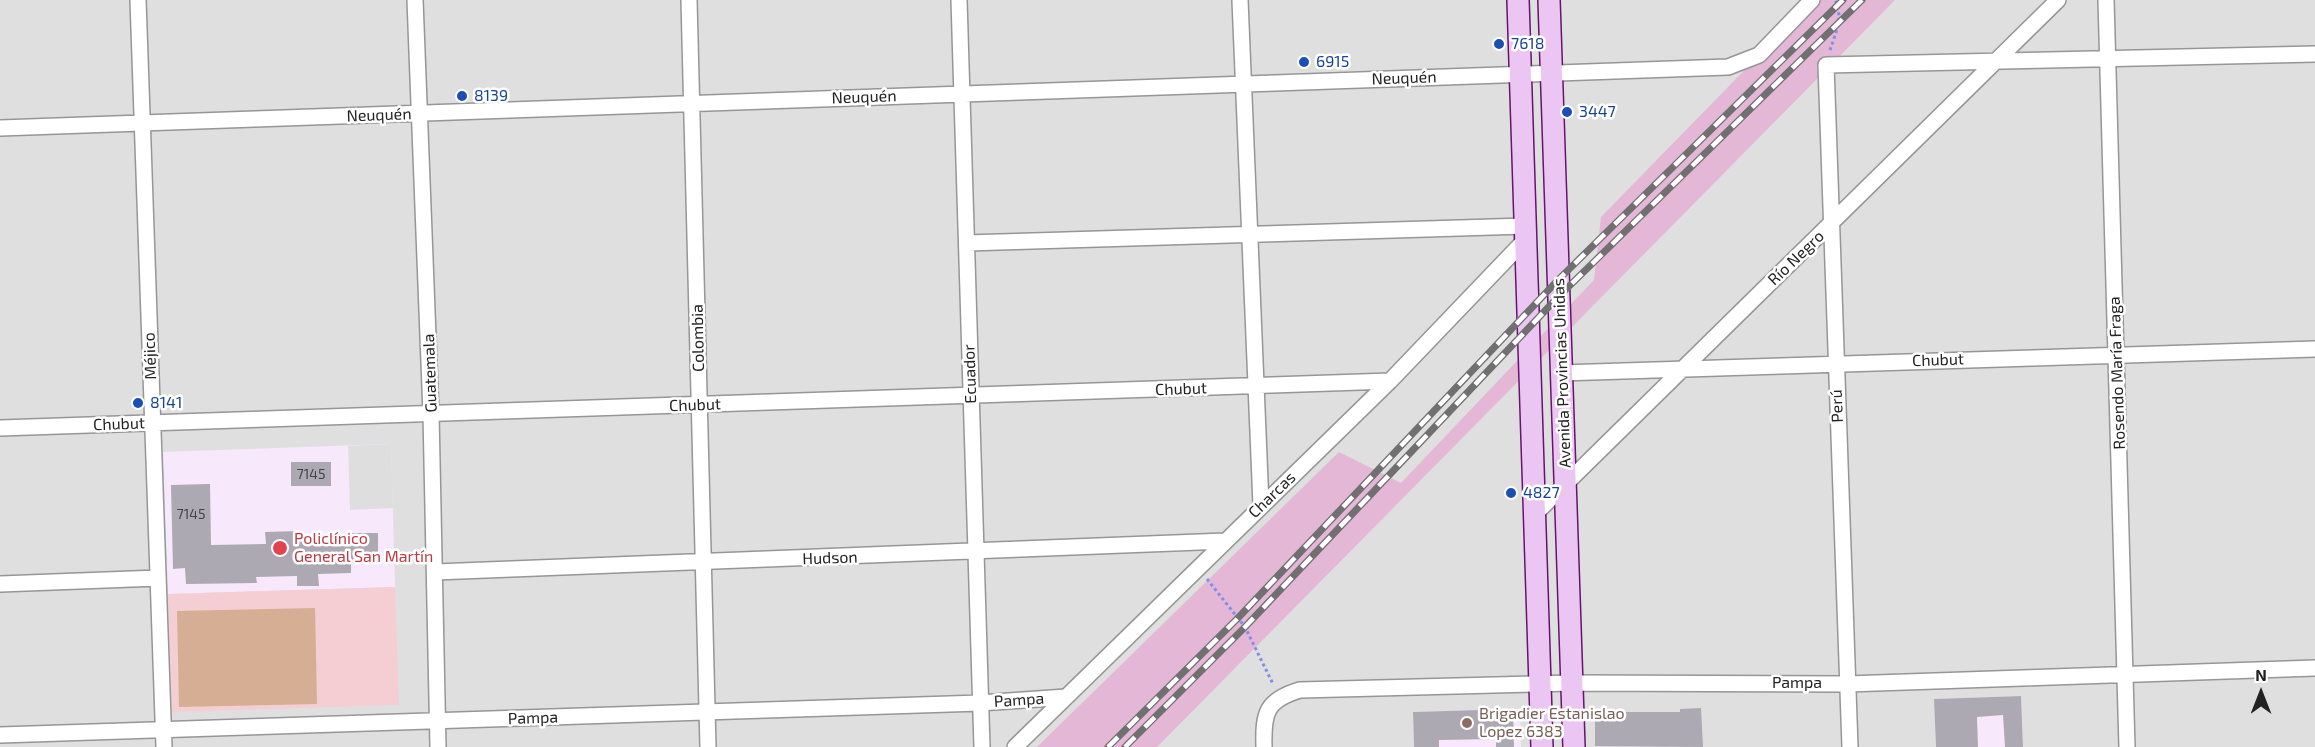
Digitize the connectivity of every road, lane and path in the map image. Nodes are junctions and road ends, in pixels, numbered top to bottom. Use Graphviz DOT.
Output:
graph roads {
  1 [pos="138,0"];
  2 [pos="415,0"];
  3 [pos="689,0"];
  4 [pos="959,0"];
  5 [pos="1240,0"];
  6 [pos="1518,0"];
  7 [pos="1549,0"];
  8 [pos="1812,0"];
  9 [pos="1835,0"];
  10 [pos="2058,0"];
  11 [pos="2106,0"];
  12 [pos="2315,54"];
  13 [pos="2108,60"];
  14 [pos="1993,63"];
  15 [pos="1826,65"];
  16 [pos="1551,73"];
  17 [pos="1520,74"];
  18 [pos="1243,84"];
  19 [pos="962,94"];
  20 [pos="692,103"];
  21 [pos="420,113"];
  22 [pos="142,123"];
  23 [pos="0,128"];
  24 [pos="1831,225"];
  25 [pos="1525,233"];
  26 [pos="1250,234"];
  27 [pos="966,243"];
  28 [pos="2315,349"];
  29 [pos="2116,355"];
  30 [pos="1836,364"];
  31 [pos="1680,369"];
  32 [pos="1561,372"];
  33 [pos="1390,381"];
  34 [pos="1256,386"];
  35 [pos="971,396"];
  36 [pos="699,405"];
  37 [pos="431,414"];
  38 [pos="152,423"];
  39 [pos="0,428"];
  40 [pos="1567,482"];
  41 [pos="1261,505"];
  42 [pos="1534,515"];
  43 [pos="1225,541"];
  44 [pos="976,553"];
  45 [pos="703,563"];
  46 [pos="1198,567"];
  47 [pos="435,572"];
  48 [pos="158,578"];
  49 [pos="0,584"];
  50 [pos="2315,668"];
  51 [pos="2124,674"];
  52 [pos="1572,683"];
  53 [pos="1540,684"];
  54 [pos="1847,684"];
  55 [pos="1066,697"];
  56 [pos="1279,697"];
  57 [pos="980,703"];
  58 [pos="707,712"];
  59 [pos="438,721"];
  60 [pos="163,730"];
  61 [pos="0,735"];
  62 [pos="164,747"];
  63 [pos="438,747"];
  64 [pos="708,747"];
  65 [pos="982,747"];
  66 [pos="1015,747"];
  67 [pos="1264,747"];
  68 [pos="1542,747"];
  69 [pos="1574,747"];
  70 [pos="1850,747"];
  71 [pos="2127,747"];
  1 -- 22 [label="street, Méjico"];
  2 -- 21 [label="street, Guatemala"];
  3 -- 20 [label="street, Colombia"];
  4 -- 19 [label="street, Ecuador"];
  5 -- 18 [label="street"];
  6 -- 17 [label="main road, Avenida Provincias Unidas"];
  7 -- 16 [label="main road, Avenida Provincias Unidas"];
  8 -- 16 [label="street, Neuquén"];
  9 -- 15 [label="path"];
  10 -- 14 [label="street, Río Negro"];
  11 -- 13 [label="street, Rosendo María Fraga"];
  12 -- 13 [label="street"];
  13 -- 14 [label="street"];
  13 -- 29 [label="street, Rosendo María Fraga"];
  14 -- 15 [label="street"];
  14 -- 24 [label="street, Río Negro"];
  15 -- 24 [label="street, Perú"];
  16 -- 17 [label="street, Neuquén"];
  16 -- 32 [label="main road, Avenida Provincias Unidas"];
  17 -- 18 [label="street, Neuquén"];
  17 -- 25 [label="main road, Avenida Provincias Unidas"];
  18 -- 19 [label="street, Neuquén"];
  18 -- 26 [label="street"];
  19 -- 20 [label="street, Neuquén"];
  19 -- 27 [label="street, Ecuador"];
  20 -- 21 [label="street, Neuquén"];
  20 -- 36 [label="street, Colombia"];
  21 -- 22 [label="street, Neuquén"];
  21 -- 37 [label="street, Guatemala"];
  22 -- 23 [label="street, Neuquén"];
  22 -- 38 [label="street, Méjico"];
  24 -- 30 [label="street, Perú"];
  24 -- 31 [label="street, Río Negro"];
  25 -- 26 [label="street"];
  25 -- 33 [label="street, Charcas"];
  25 -- 42 [label="main road, Avenida Provincias Unidas"];
  26 -- 27 [label="street"];
  26 -- 34 [label="street"];
  27 -- 35 [label="street, Ecuador"];
  28 -- 29 [label="street, Chubut"];
  29 -- 30 [label="street, Chubut"];
  29 -- 51 [label="street, Rosendo María Fraga"];
  30 -- 31 [label="street, Chubut"];
  30 -- 54 [label="street, Perú"];
  31 -- 32 [label="street, Chubut"];
  31 -- 40 [label="street, Río Negro"];
  32 -- 40 [label="main road, Avenida Provincias Unidas"];
  33 -- 34 [label="street, Chubut"];
  33 -- 41 [label="street, Charcas"];
  34 -- 35 [label="street, Chubut"];
  34 -- 41 [label="street"];
  35 -- 36 [label="street, Chubut"];
  35 -- 44 [label="street, Ecuador"];
  36 -- 37 [label="street, Chubut"];
  36 -- 45 [label="street, Colombia"];
  37 -- 38 [label="street, Chubut"];
  37 -- 47 [label="street, Guatemala"];
  38 -- 39 [label="street, Chubut"];
  38 -- 48 [label="street, Méjico"];
  40 -- 42 [label="street, Río Negro"];
  40 -- 52 [label="main road, Avenida Provincias Unidas"];
  41 -- 43 [label="street, Charcas"];
  42 -- 53 [label="main road, Avenida Provincias Unidas"];
  43 -- 44 [label="street, Hudson"];
  43 -- 46 [label="street, Charcas"];
  44 -- 45 [label="street, Hudson"];
  44 -- 57 [label="street, Ecuador"];
  45 -- 47 [label="street, Hudson"];
  45 -- 58 [label="street, Colombia"];
  46 -- 55 [label="street, Charcas"];
  46 -- 56 [label="path"];
  47 -- 59 [label="street, Guatemala"];
  48 -- 49 [label="street"];
  48 -- 60 [label="street, Méjico"];
  50 -- 51 [label="street, Pampa"];
  51 -- 54 [label="street, Pampa"];
  51 -- 71 [label="street, Rosendo María Fraga"];
  52 -- 53 [label="street, Pampa"];
  52 -- 54 [label="street, Pampa"];
  52 -- 69 [label="main road, Avenida Provincias Unidas"];
  53 -- 56 [label="street, Pampa"];
  53 -- 68 [label="main road, Avenida Provincias Unidas"];
  54 -- 70 [label="street, Perú"];
  55 -- 57 [label="street, Pampa"];
  55 -- 66 [label="street, Charcas"];
  56 -- 67 [label="street"];
  57 -- 58 [label="street, Pampa"];
  57 -- 65 [label="street, Ecuador"];
  58 -- 59 [label="street, Pampa"];
  58 -- 64 [label="street, Colombia"];
  59 -- 60 [label="street, Pampa"];
  59 -- 63 [label="street, Guatemala"];
  60 -- 61 [label="street, Pampa"];
  60 -- 62 [label="street, Méjico"];
}
